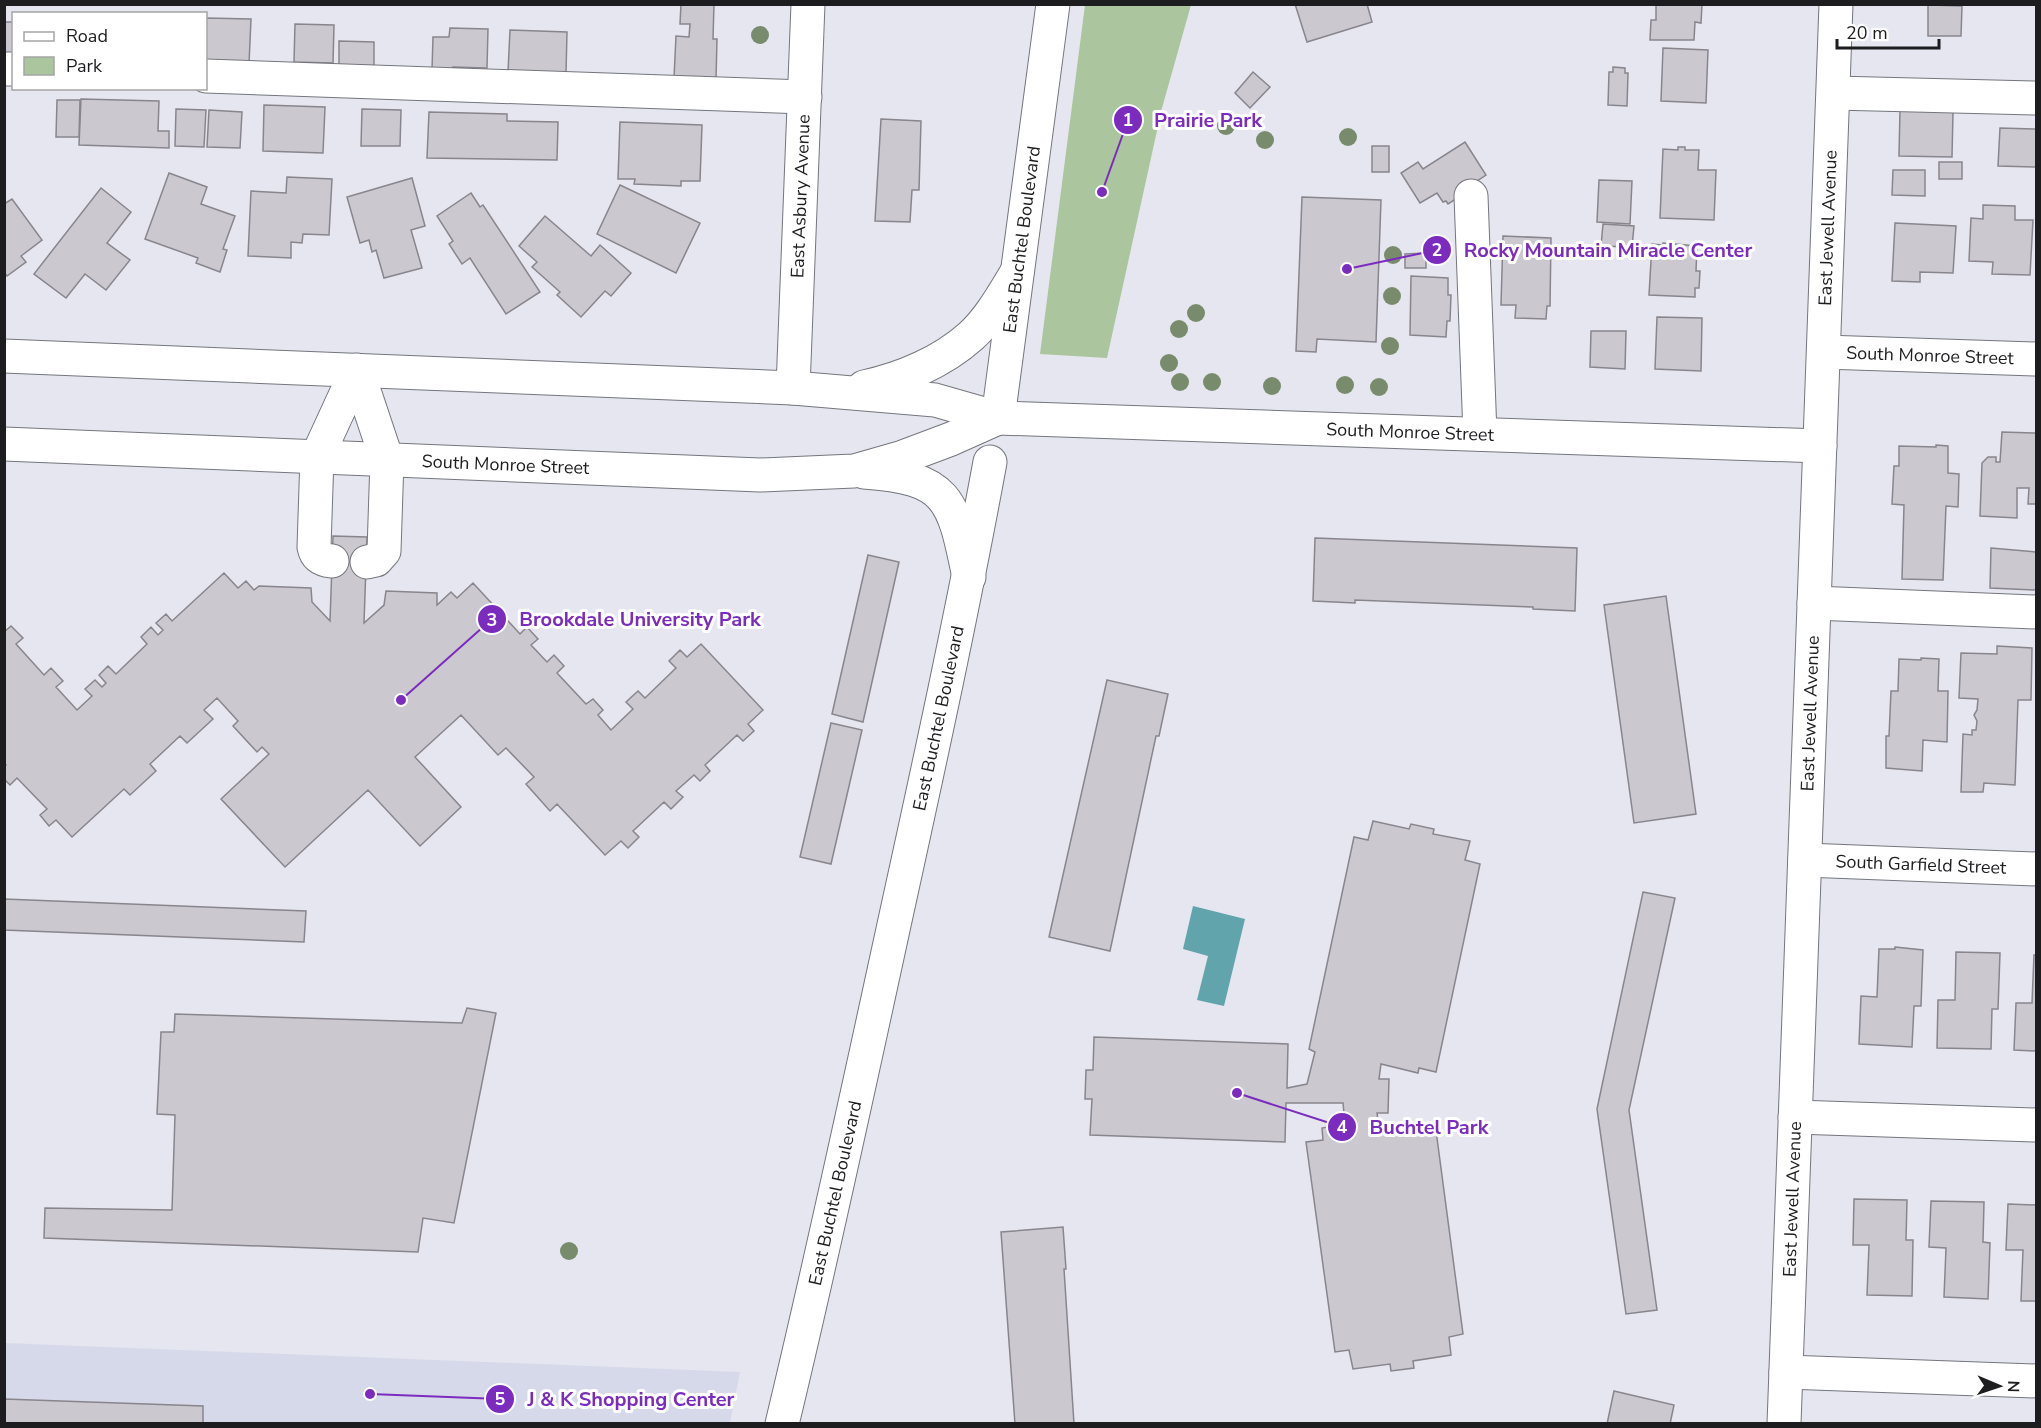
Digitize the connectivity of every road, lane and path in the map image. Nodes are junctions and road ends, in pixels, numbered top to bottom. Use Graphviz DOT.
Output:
graph roads {
  1 [pos="808,4"];
  2 [pos="1053,4"];
  3 [pos="1836,4"];
  4 [pos="207,76"];
  5 [pos="1834,93"];
  6 [pos="805,97"];
  7 [pos="2037,98"];
  8 [pos="1471,196"];
  9 [pos="1017,272"];
  10 [pos="1824,352"];
  11 [pos="4,356"];
  12 [pos="2037,360"];
  13 [pos="357,370"];
  14 [pos="793,388"];
  15 [pos="840,392"];
  16 [pos="998,418"];
  17 [pos="1480,434"];
  18 [pos="4,444"];
  19 [pos="1820,446"];
  20 [pos="316,457"];
  21 [pos="387,460"];
  22 [pos="854,471"];
  23 [pos="332,561"];
  24 [pos="367,562"];
  25 [pos="969,577"];
  26 [pos="1814,603"];
  27 [pos="2037,612"];
  28 [pos="1805,860"];
  29 [pos="2037,869"];
  30 [pos="1795,1117"];
  31 [pos="2037,1125"];
  32 [pos="1786,1372"];
  33 [pos="2037,1381"];
  34 [pos="782,1424"];
  35 [pos="1785,1424"];
  1 -- 6 [label="street, East Asbury Avenue"];
  2 -- 9 [label="street, East Buchtel Boulevard"];
  3 -- 5 [label="street, East Jewell Avenue"];
  4 -- 6 [label="street"];
  5 -- 7 [label="street"];
  5 -- 10 [label="street, East Jewell Avenue"];
  6 -- 14 [label="street, East Asbury Avenue"];
  8 -- 17 [label="street"];
  9 -- 15 [label="street"];
  9 -- 16 [label="street, East Buchtel Boulevard"];
  10 -- 12 [label="street, South Monroe Street"];
  10 -- 19 [label="street, East Jewell Avenue"];
  11 -- 13 [label="street, South Monroe Street"];
  13 -- 14 [label="street, South Monroe Street"];
  13 -- 20 [label="street"];
  13 -- 21 [label="street"];
  14 -- 15 [label="street, South Monroe Street"];
  15 -- 16 [label="street, South Monroe Street"];
  16 -- 17 [label="street, South Monroe Street"];
  16 -- 22 [label="street, South Monroe Street"];
  16 -- 25 [label="street, East Buchtel Boulevard"];
  17 -- 19 [label="street, South Monroe Street"];
  18 -- 20 [label="street, South Monroe Street"];
  19 -- 26 [label="street, East Jewell Avenue"];
  20 -- 21 [label="street, South Monroe Street"];
  20 -- 23 [label="street"];
  21 -- 22 [label="street, South Monroe Street"];
  21 -- 24 [label="street"];
  22 -- 25 [label="street"];
  25 -- 34 [label="street, East Buchtel Boulevard"];
  26 -- 27 [label="street"];
  26 -- 28 [label="street, East Jewell Avenue"];
  28 -- 29 [label="street, South Garfield Street"];
  28 -- 30 [label="street, East Jewell Avenue"];
  30 -- 31 [label="street"];
  30 -- 32 [label="street, East Jewell Avenue"];
  32 -- 33 [label="street"];
  32 -- 35 [label="street, East Jewell Avenue"];
}
